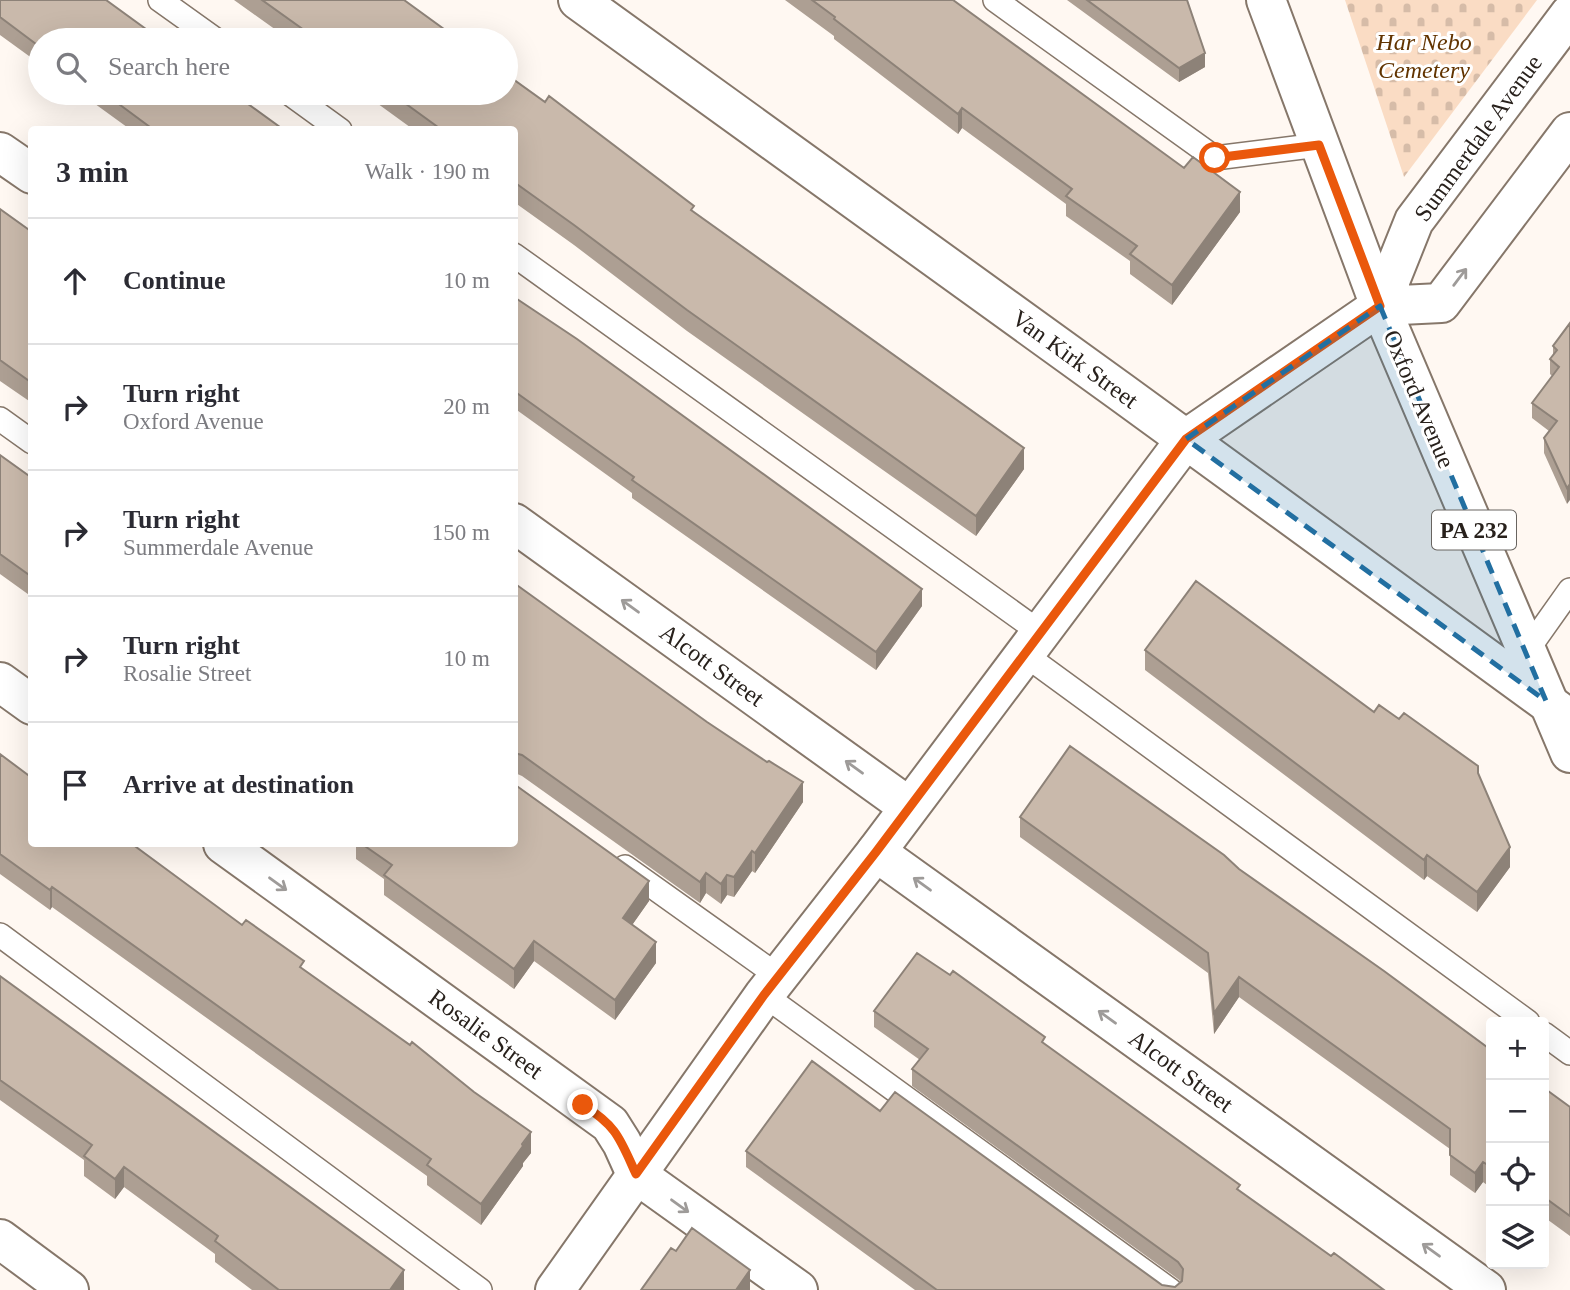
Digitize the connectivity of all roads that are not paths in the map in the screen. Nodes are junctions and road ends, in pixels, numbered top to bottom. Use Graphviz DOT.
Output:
graph roads {
  1 [pos="160,0"];
  2 [pos="578,0"];
  3 [pos="995,0"];
  4 [pos="1266,0"];
  5 [pos="1570,14"];
  6 [pos="199,28"];
  7 [pos="306,105"];
  8 [pos="334,126"];
  9 [pos="1570,132"];
  10 [pos="1319,145"];
  11 [pos="0,152"];
  12 [pos="28,171"];
  13 [pos="518,258"];
  14 [pos="1380,306"];
  15 [pos="0,419"];
  16 [pos="28,439"];
  17 [pos="1186,439"];
  18 [pos="518,526"];
  19 [pos="1570,590"];
  20 [pos="1033,643"];
  21 [pos="1526,652"];
  22 [pos="0,682"];
  23 [pos="28,702"];
  24 [pos="1558,711"];
  25 [pos="1570,753"];
  26 [pos="909,807"];
  27 [pos="227,847"];
  28 [pos="604,851"];
  29 [pos="876,852"];
  30 [pos="0,936"];
  31 [pos="771,985"];
  32 [pos="1521,1017"];
  33 [pos="1549,1038"];
  34 [pos="1570,1053"];
  35 [pos="636,1174"];
  36 [pos="0,1239"];
  37 [pos="69,1290"];
  38 [pos="480,1290"];
  39 [pos="555,1290"];
  40 [pos="798,1290"];
  41 [pos="1170,1290"];
  42 [pos="1486,1290"];
  1 -- 6 [label="lane"];
  2 -- 17 [label="street, Van Kirk Street"];
  3 -- 10 [label="lane"];
  4 -- 10 [label="street, Oxford Avenue / PA 232"];
  5 -- 14 [label="street, Summerdale Avenue"];
  7 -- 8 [label="lane"];
  14 -- 9 [label="street, one-way"];
  10 -- 14 [label="street, Oxford Avenue / PA 232"];
  11 -- 12 [label="street"];
  13 -- 20 [label="lane"];
  14 -- 17 [label="street"];
  14 -- 21 [label="street, Oxford Avenue / PA 232"];
  15 -- 16 [label="lane"];
  17 -- 20 [label="street"];
  17 -- 24 [label="street, Van Kirk Street"];
  26 -- 18 [label="street, Alcott Street, one-way"];
  19 -- 21 [label="lane"];
  20 -- 26 [label="street"];
  20 -- 32 [label="lane"];
  21 -- 24 [label="street, Oxford Avenue / PA 232"];
  22 -- 23 [label="street"];
  24 -- 25 [label="street, Oxford Avenue / PA 232"];
  26 -- 29 [label="street"];
  27 -- 35 [label="street, Rosalie Street, one-way"];
  28 -- 31 [label="lane"];
  29 -- 31 [label="street"];
  42 -- 29 [label="street, Alcott Street, one-way"];
  30 -- 38 [label="lane"];
  31 -- 35 [label="street"];
  31 -- 41 [label="lane"];
  33 -- 34 [label="lane"];
  35 -- 39 [label="street"];
  35 -- 40 [label="street, Rosalie Street, one-way"];
  36 -- 37 [label="street"];
}
